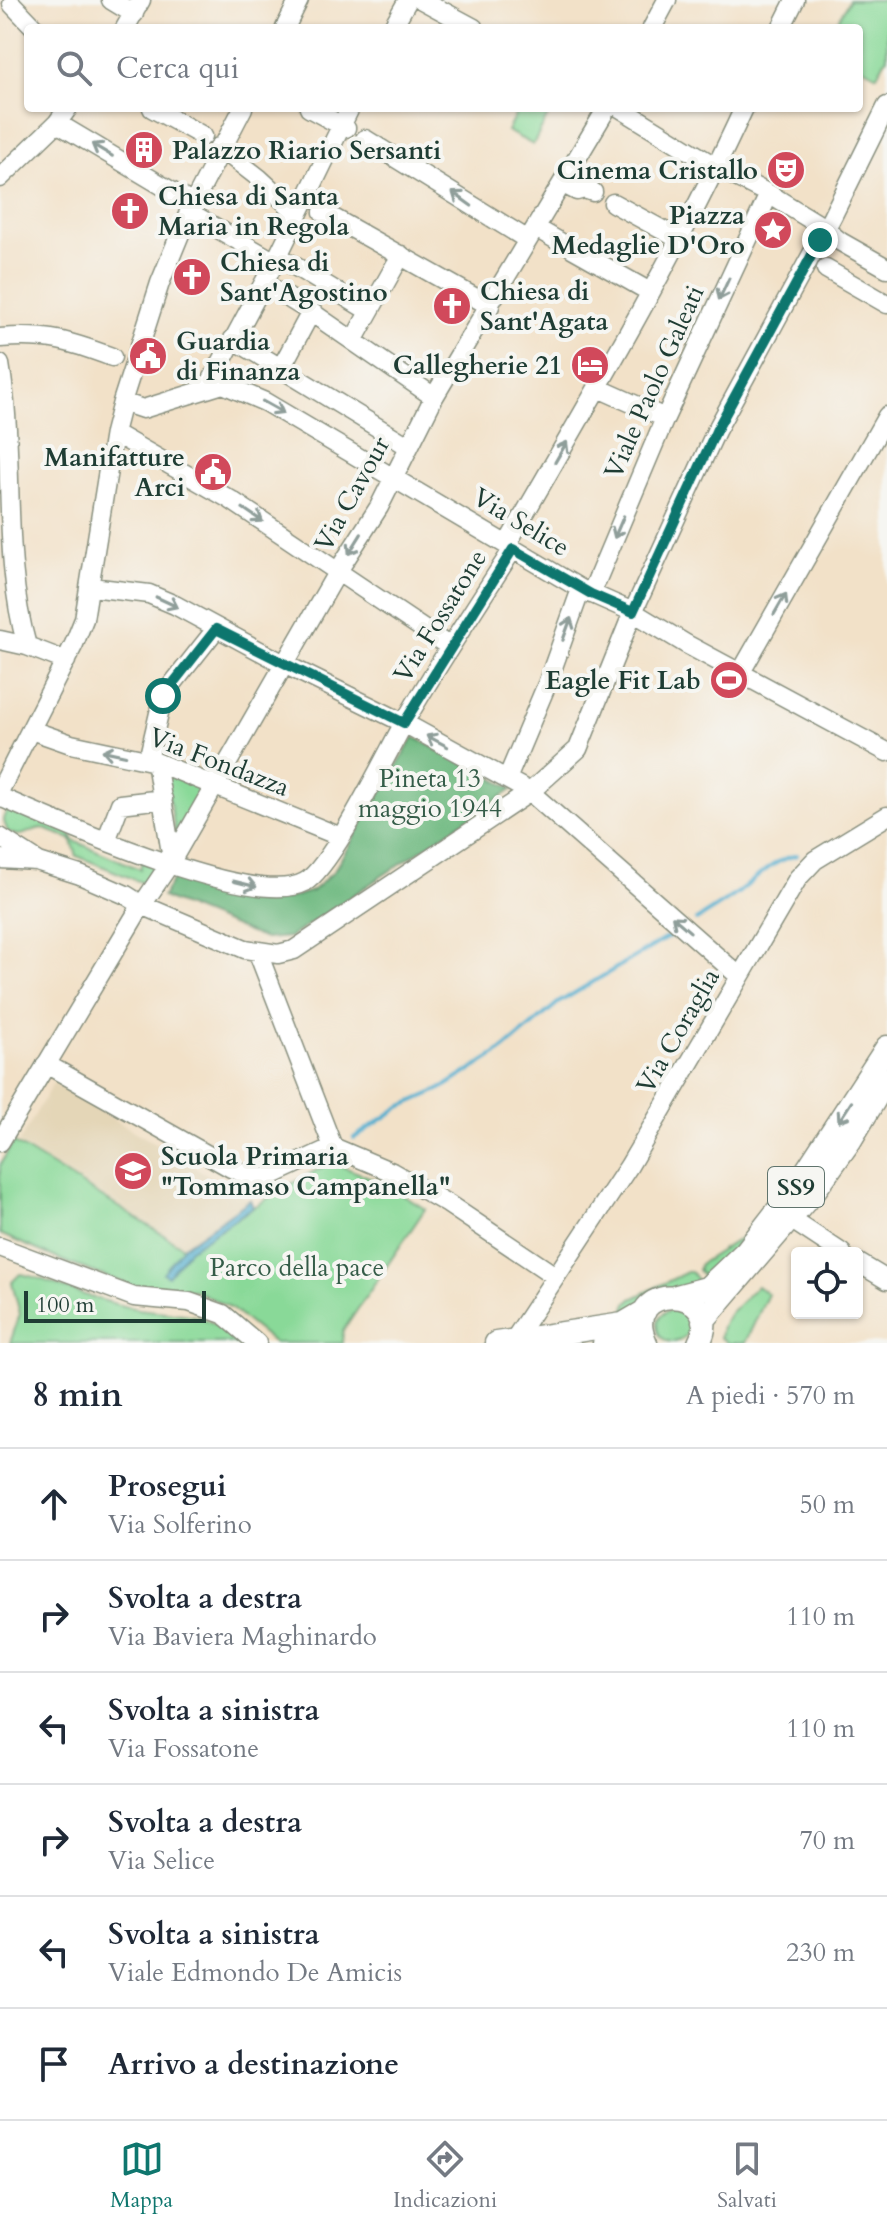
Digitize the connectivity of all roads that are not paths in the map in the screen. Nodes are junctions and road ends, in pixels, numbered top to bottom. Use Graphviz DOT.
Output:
graph roads {
  1 [pos="111,0"];
  2 [pos="299,0"];
  3 [pos="408,0"];
  4 [pos="667,0"];
  5 [pos="795,0"];
  6 [pos="430,2"];
  7 [pos="9,6"];
  8 [pos="133,14"];
  9 [pos="30,24"];
  10 [pos="287,24"];
  11 [pos="394,24"];
  12 [pos="467,24"];
  13 [pos="654,24"];
  14 [pos="783,24"];
  15 [pos="887,106"];
  16 [pos="65,112"];
  17 [pos="159,112"];
  18 [pos="241,112"];
  19 [pos="321,112"];
  20 [pos="605,112"];
  21 [pos="627,112"];
  22 [pos="742,112"];
  23 [pos="346,120"];
  24 [pos="57,123"];
  25 [pos="203,136"];
  26 [pos="365,139"];
  27 [pos="221,148"];
  28 [pos="716,167"];
  29 [pos="0,178"];
  30 [pos="563,184"];
  31 [pos="593,192"];
  32 [pos="769,194"];
  33 [pos="613,203"];
  34 [pos="191,208"];
  35 [pos="310,209"];
  36 [pos="826,229"];
  37 [pos="532,234"];
  38 [pos="679,239"];
  39 [pos="401,255"];
  40 [pos="277,259"];
  41 [pos="887,268"];
  42 [pos="826,269"];
  43 [pos="264,283"];
  44 [pos="650,292"];
  45 [pos="887,304"];
  46 [pos="490,306"];
  47 [pos="369,311"];
  48 [pos="311,312"];
  49 [pos="0,338"];
  50 [pos="233,339"];
  51 [pos="353,341"];
  52 [pos="124,361"];
  53 [pos="0,364"];
  54 [pos="281,368"];
  55 [pos="598,388"];
  56 [pos="207,389"];
  57 [pos="434,397"];
  58 [pos="122,402"];
  59 [pos="887,416"];
  60 [pos="665,418"];
  61 [pos="114,433"];
  62 [pos="408,446"];
  63 [pos="395,477"];
  64 [pos="5,479"];
  65 [pos="510,546"];
  66 [pos="338,571"];
  67 [pos="91,587"];
  68 [pos="586,592"];
  69 [pos="633,612"];
  70 [pos="216,629"];
  71 [pos="0,640"];
  72 [pos="27,646"];
  73 [pos="450,647"];
  74 [pos="66,661"];
  75 [pos="284,664"];
  76 [pos="741,672"];
  77 [pos="404,723"];
  78 [pos="31,730"];
  79 [pos="887,752"];
  80 [pos="152,761"];
  81 [pos="507,779"];
  82 [pos="215,785"];
  83 [pos="0,790"];
  84 [pos="530,792"];
  85 [pos="0,797"];
  86 [pos="163,799"];
  87 [pos="887,816"];
  88 [pos="0,837"];
  89 [pos="341,837"];
  90 [pos="106,841"];
  91 [pos="0,859"];
  92 [pos="39,862"];
  93 [pos="170,862"];
  94 [pos="142,905"];
  95 [pos="258,953"];
  96 [pos="739,976"];
  97 [pos="887,1047"];
  98 [pos="46,1064"];
  99 [pos="887,1079"];
  100 [pos="1,1140"];
  101 [pos="333,1147"];
  102 [pos="792,1220"];
  103 [pos="0,1247"];
  104 [pos="832,1247"];
  105 [pos="863,1266"];
  106 [pos="555,1276"];
  107 [pos="887,1280"];
  108 [pos="677,1296"];
  109 [pos="540,1299"];
  110 [pos="645,1311"];
  111 [pos="562,1332"];
  112 [pos="701,1332"];
  113 [pos="505,1342"];
  114 [pos="257,1343"];
  115 [pos="604,1343"];
  116 [pos="646,1343"];
  1 -- 8 [label="street"];
  2 -- 10 [label="street"];
  3 -- 11 [label="street"];
  4 -- 13 [label="street"];
  5 -- 14 [label="street"];
  6 -- 12 [label="street"];
  7 -- 9 [label="street"];
  15 -- 36 [label="street"];
  16 -- 24 [label="street"];
  17 -- 25 [label="street"];
  18 -- 27 [label="street"];
  19 -- 23 [label="street"];
  20 -- 30 [label="street, Via Cavour"];
  21 -- 28 [label="street"];
  22 -- 28 [label="street, Via Fossatone"];
  23 -- 35 [label="street"];
  24 -- 29 [label="street"];
  34 -- 24 [label="street, one-way"];
  37 -- 26 [label="street, one-way"];
  27 -- 34 [label="street"];
  27 -- 35 [label="street"];
  28 -- 32 [label="street"];
  28 -- 38 [label="street, Via Fossatone"];
  30 -- 31 [label="street"];
  30 -- 37 [label="street, Via Cavour"];
  32 -- 36 [label="street"];
  32 -- 60 [label="street, Viale Paolo Galeati, one-way"];
  33 -- 38 [label="street"];
  34 -- 40 [label="street"];
  34 -- 52 [label="street"];
  35 -- 39 [label="street"];
  35 -- 40 [label="street"];
  36 -- 41 [label="street"];
  36 -- 69 [label="street"];
  37 -- 44 [label="street"];
  37 -- 46 [label="street, Via Cavour"];
  38 -- 44 [label="street, Via Fossatone"];
  39 -- 46 [label="street"];
  39 -- 47 [label="street"];
  40 -- 43 [label="street"];
  40 -- 47 [label="street"];
  42 -- 45 [label="street"];
  43 -- 48 [label="street"];
  43 -- 50 [label="street"];
  44 -- 55 [label="street, Via Fossatone"];
  46 -- 57 [label="street, Via Cavour"];
  47 -- 51 [label="street"];
  48 -- 51 [label="street"];
  48 -- 54 [label="street"];
  49 -- 52 [label="street"];
  50 -- 54 [label="street"];
  50 -- 56 [label="street"];
  51 -- 57 [label="street"];
  52 -- 58 [label="street"];
  53 -- 64 [label="street"];
  54 -- 62 [label="street"];
  55 -- 60 [label="street"];
  65 -- 55 [label="street, Via Fossatone, one-way"];
  56 -- 58 [label="street, Via Selice"];
  56 -- 63 [label="street, Via Selice, one-way"];
  57 -- 62 [label="street, Via Cavour"];
  58 -- 61 [label="street"];
  76 -- 59 [label="street, one-way"];
  60 -- 68 [label="street, Viale Paolo Galeati, one-way"];
  61 -- 66 [label="street, one-way"];
  61 -- 67 [label="street"];
  62 -- 63 [label="street, Via Cavour"];
  63 -- 65 [label="street, Via Selice"];
  63 -- 66 [label="street, Via Cavour, one-way"];
  64 -- 72 [label="street"];
  65 -- 68 [label="street, Via Selice"];
  65 -- 73 [label="street, Via Fossatone"];
  66 -- 73 [label="street"];
  66 -- 75 [label="street, Via Cavour"];
  67 -- 70 [label="street, one-way"];
  67 -- 74 [label="street"];
  68 -- 69 [label="street, Via Selice"];
  81 -- 68 [label="street, Viale Paolo Galeati, one-way"];
  69 -- 76 [label="street, Via Selice"];
  69 -- 84 [label="street"];
  70 -- 75 [label="street"];
  70 -- 80 [label="street"];
  71 -- 72 [label="street"];
  72 -- 74 [label="street"];
  73 -- 77 [label="street, Via Fossatone"];
  74 -- 78 [label="street"];
  75 -- 77 [label="street"];
  75 -- 82 [label="street, Via Cavour"];
  76 -- 79 [label="street, Via Selice"];
  81 -- 77 [label="street, one-way"];
  77 -- 89 [label="street, Via Fossatone"];
  80 -- 78 [label="street, Via Fondazza, one-way"];
  78 -- 83 [label="street"];
  80 -- 82 [label="street, Via Fondazza"];
  80 -- 86 [label="street"];
  81 -- 84 [label="street"];
  82 -- 89 [label="street, Via Fondazza"];
  82 -- 93 [label="street, Via Cavour"];
  84 -- 95 [label="street"];
  96 -- 84 [label="street, one-way"];
  85 -- 90 [label="street, Via Fossatone"];
  86 -- 90 [label="street"];
  86 -- 93 [label="street"];
  87 -- 96 [label="street, Via Coraglia"];
  88 -- 92 [label="street"];
  93 -- 89 [label="street, Via Fossatone, one-way"];
  90 -- 93 [label="street, Via Fossatone"];
  91 -- 92 [label="street"];
  92 -- 94 [label="street"];
  93 -- 94 [label="street, Via Cavour"];
  94 -- 95 [label="street"];
  94 -- 98 [label="street, Via Cavour"];
  95 -- 101 [label="street"];
  96 -- 106 [label="street, Via Coraglia"];
  97 -- 108 [label="main road, SS9, one-way"];
  98 -- 100 [label="street, Via Cavour"];
  98 -- 101 [label="street"];
  99 -- 102 [label="main road, SS9"];
  101 -- 106 [label="street"];
  102 -- 104 [label="street"];
  102 -- 112 [label="main road, SS9"];
  103 -- 114 [label="street"];
  105 -- 107 [label="street"];
  106 -- 109 [label="street, Via Coraglia"];
  108 -- 110 [label="main road"];
  108 -- 112 [label="main road"];
  109 -- 111 [label="street"];
  109 -- 113 [label="street, Via Coraglia"];
  110 -- 111 [label="main road"];
  110 -- 116 [label="main road"];
  111 -- 113 [label="main road"];
  115 -- 116 [label="main road"];
}
